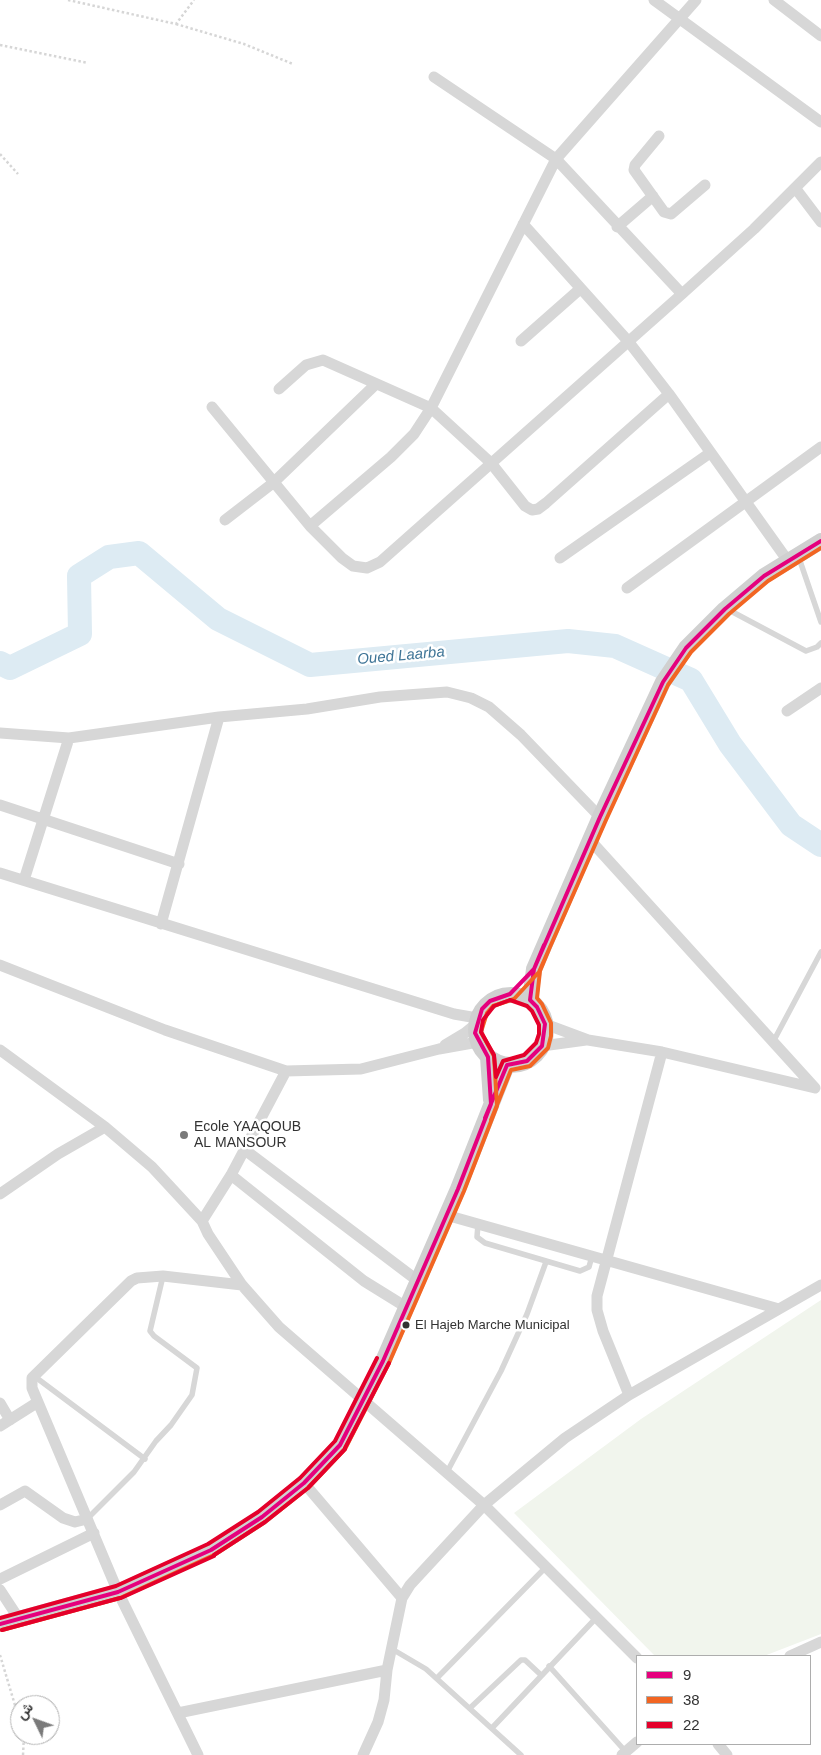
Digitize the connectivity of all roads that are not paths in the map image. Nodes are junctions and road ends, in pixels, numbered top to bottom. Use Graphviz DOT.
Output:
graph roads {
  1 [pos="654,0"];
  2 [pos="696,0"];
  3 [pos="774,0"];
  4 [pos="680,18"];
  5 [pos="821,36"];
  6 [pos="434,77"];
  7 [pos="821,122"];
  8 [pos="659,136"];
  9 [pos="556,160"];
  10 [pos="821,162"];
  11 [pos="705,185"];
  12 [pos="796,189"];
  13 [pos="653,196"];
  14 [pos="821,222"];
  15 [pos="522,224"];
  16 [pos="617,227"];
  17 [pos="580,289"];
  18 [pos="682,294"];
  19 [pos="521,341"];
  20 [pos="628,341"];
  21 [pos="376,384"];
  22 [pos="279,389"];
  23 [pos="669,394"];
  24 [pos="212,406"];
  25 [pos="431,408"];
  26 [pos="821,447"];
  27 [pos="710,453"];
  28 [pos="491,463"];
  29 [pos="273,483"];
  30 [pos="746,502"];
  31 [pos="225,520"];
  32 [pos="310,526"];
  33 [pos="821,541"];
  34 [pos="560,558"];
  35 [pos="793,558"];
  36 [pos="627,588"];
  37 [pos="725,608"];
  38 [pos="821,622"];
  39 [pos="821,642"];
  40 [pos="821,688"];
  41 [pos="787,711"];
  42 [pos="219,717"];
  43 [pos="0,733"];
  44 [pos="69,738"];
  45 [pos="0,805"];
  46 [pos="600,817"];
  47 [pos="44,819"];
  48 [pos="590,840"];
  49 [pos="179,864"];
  50 [pos="0,873"];
  51 [pos="24,880"];
  52 [pos="161,924"];
  53 [pos="821,952"];
  54 [pos="0,965"];
  55 [pos="534,969"];
  56 [pos="510,994"];
  57 [pos="530,1000"];
  58 [pos="477,1021"];
  59 [pos="545,1024"];
  60 [pos="588,1040"];
  61 [pos="478,1042"];
  62 [pos="772,1042"];
  63 [pos="542,1046"];
  64 [pos="439,1049"];
  65 [pos="0,1050"];
  66 [pos="662,1052"];
  67 [pos="488,1057"];
  68 [pos="507,1065"];
  69 [pos="286,1071"];
  70 [pos="818,1088"];
  71 [pos="491,1104"];
  72 [pos="105,1127"];
  73 [pos="245,1150"];
  74 [pos="231,1175"];
  75 [pos="2,1188"];
  76 [pos="446,1215"];
  77 [pos="202,1221"];
  78 [pos="478,1224"];
  79 [pos="592,1256"];
  80 [pos="607,1260"];
  81 [pos="546,1262"];
  82 [pos="163,1276"];
  83 [pos="418,1281"];
  84 [pos="242,1285"];
  85 [pos="821,1285"];
  86 [pos="406,1307"];
  87 [pos="779,1309"];
  88 [pos="34,1376"];
  89 [pos="630,1395"];
  90 [pos="364,1400"];
  91 [pos="38,1402"];
  92 [pos="0,1403"];
  93 [pos="10,1420"];
  94 [pos="0,1426"];
  95 [pos="144,1459"];
  96 [pos="447,1472"];
  97 [pos="304,1484"];
  98 [pos="0,1505"];
  99 [pos="484,1505"];
  100 [pos="87,1519"];
  101 [pos="94,1532"];
  102 [pos="546,1567"];
  103 [pos="0,1579"];
  104 [pos="0,1590"];
  105 [pos="118,1592"];
  106 [pos="402,1598"];
  107 [pos="597,1617"];
  108 [pos="19,1619"];
  109 [pos="0,1624"];
  110 [pos="821,1642"];
  111 [pos="392,1649"];
  112 [pos="792,1655"];
  113 [pos="636,1657"];
  114 [pos="549,1666"];
  115 [pos="387,1670"];
  116 [pos="541,1675"];
  117 [pos="437,1678"];
  118 [pos="470,1708"];
  119 [pos="178,1713"];
  120 [pos="492,1728"];
  121 [pos="636,1743"];
  122 [pos="719,1745"];
  123 [pos="624,1753"];
  124 [pos="198,1755"];
  125 [pos="363,1755"];
  126 [pos="521,1755"];
  127 [pos="727,1755"];
  1 -- 4 [label="street"];
  2 -- 4 [label="street"];
  3 -- 5 [label="street"];
  4 -- 7 [label="street"];
  4 -- 9 [label="street"];
  6 -- 9 [label="street"];
  8 -- 13 [label="street"];
  9 -- 15 [label="street"];
  9 -- 16 [label="street"];
  10 -- 12 [label="street"];
  11 -- 13 [label="street"];
  12 -- 14 [label="street"];
  12 -- 18 [label="street"];
  13 -- 16 [label="street"];
  15 -- 17 [label="street"];
  15 -- 25 [label="street"];
  16 -- 18 [label="street"];
  17 -- 19 [label="street"];
  17 -- 20 [label="street"];
  18 -- 20 [label="street"];
  20 -- 23 [label="street"];
  20 -- 28 [label="street"];
  21 -- 22 [label="street"];
  21 -- 25 [label="street"];
  21 -- 29 [label="street"];
  23 -- 27 [label="street"];
  23 -- 28 [label="street"];
  24 -- 29 [label="street"];
  25 -- 28 [label="street"];
  25 -- 32 [label="street"];
  26 -- 30 [label="street"];
  27 -- 30 [label="street"];
  27 -- 34 [label="street"];
  28 -- 32 [label="street"];
  29 -- 31 [label="street"];
  29 -- 32 [label="street"];
  30 -- 35 [label="street"];
  30 -- 36 [label="street"];
  33 -- 35 [label="street"];
  35 -- 37 [label="street"];
  35 -- 38 [label="lane"];
  37 -- 39 [label="lane"];
  37 -- 46 [label="street"];
  40 -- 41 [label="street"];
  42 -- 44 [label="street"];
  42 -- 46 [label="street"];
  42 -- 49 [label="street"];
  43 -- 44 [label="street"];
  44 -- 47 [label="street"];
  45 -- 47 [label="street"];
  46 -- 48 [label="street"];
  47 -- 49 [label="street"];
  47 -- 51 [label="street"];
  48 -- 55 [label="street"];
  48 -- 62 [label="street"];
  49 -- 52 [label="street"];
  50 -- 51 [label="street"];
  51 -- 52 [label="street"];
  52 -- 58 [label="street"];
  53 -- 62 [label="lane"];
  54 -- 69 [label="street"];
  55 -- 56 [label="street"];
  55 -- 57 [label="street"];
  56 -- 57 [label="street"];
  56 -- 58 [label="street"];
  57 -- 59 [label="street"];
  58 -- 61 [label="street"];
  58 -- 64 [label="street"];
  59 -- 60 [label="street"];
  59 -- 63 [label="street"];
  60 -- 63 [label="street"];
  60 -- 66 [label="street"];
  61 -- 64 [label="street"];
  61 -- 67 [label="street"];
  62 -- 70 [label="street"];
  63 -- 68 [label="street"];
  64 -- 69 [label="street"];
  65 -- 72 [label="street"];
  66 -- 70 [label="street"];
  66 -- 80 [label="street"];
  67 -- 68 [label="street"];
  67 -- 71 [label="street"];
  68 -- 71 [label="street"];
  69 -- 73 [label="street"];
  71 -- 76 [label="street"];
  72 -- 75 [label="street"];
  72 -- 77 [label="street"];
  73 -- 74 [label="street"];
  73 -- 83 [label="street"];
  74 -- 77 [label="street"];
  74 -- 86 [label="street"];
  76 -- 78 [label="street"];
  76 -- 83 [label="street"];
  77 -- 84 [label="street"];
  78 -- 79 [label="street"];
  78 -- 81 [label="lane"];
  79 -- 80 [label="street"];
  79 -- 81 [label="lane"];
  80 -- 87 [label="street"];
  80 -- 89 [label="street"];
  81 -- 96 [label="lane"];
  82 -- 84 [label="street"];
  82 -- 88 [label="street"];
  82 -- 95 [label="lane"];
  83 -- 86 [label="street"];
  84 -- 90 [label="street"];
  85 -- 87 [label="street"];
  86 -- 90 [label="street"];
  87 -- 89 [label="street"];
  88 -- 91 [label="street"];
  88 -- 95 [label="lane"];
  89 -- 99 [label="street"];
  90 -- 96 [label="street"];
  90 -- 97 [label="street"];
  91 -- 93 [label="street"];
  91 -- 100 [label="street"];
  92 -- 93 [label="street"];
  93 -- 94 [label="street"];
  95 -- 100 [label="lane"];
  96 -- 99 [label="street"];
  97 -- 105 [label="street"];
  97 -- 106 [label="street"];
  98 -- 100 [label="street"];
  99 -- 102 [label="street"];
  99 -- 106 [label="street"];
  100 -- 101 [label="street"];
  101 -- 103 [label="street"];
  101 -- 105 [label="street"];
  102 -- 107 [label="street"];
  102 -- 117 [label="lane"];
  104 -- 108 [label="street"];
  105 -- 108 [label="street"];
  105 -- 119 [label="street"];
  106 -- 111 [label="street"];
  107 -- 113 [label="street"];
  107 -- 114 [label="lane"];
  108 -- 109 [label="street"];
  110 -- 112 [label="street"];
  111 -- 115 [label="street"];
  111 -- 117 [label="lane"];
  114 -- 116 [label="lane"];
  114 -- 123 [label="lane"];
  115 -- 119 [label="street"];
  115 -- 125 [label="street"];
  116 -- 118 [label="lane"];
  116 -- 120 [label="lane"];
  117 -- 118 [label="lane"];
  118 -- 120 [label="lane"];
  119 -- 124 [label="street"];
  120 -- 126 [label="lane"];
  121 -- 123 [label="street"];
  122 -- 127 [label="street"];
}
